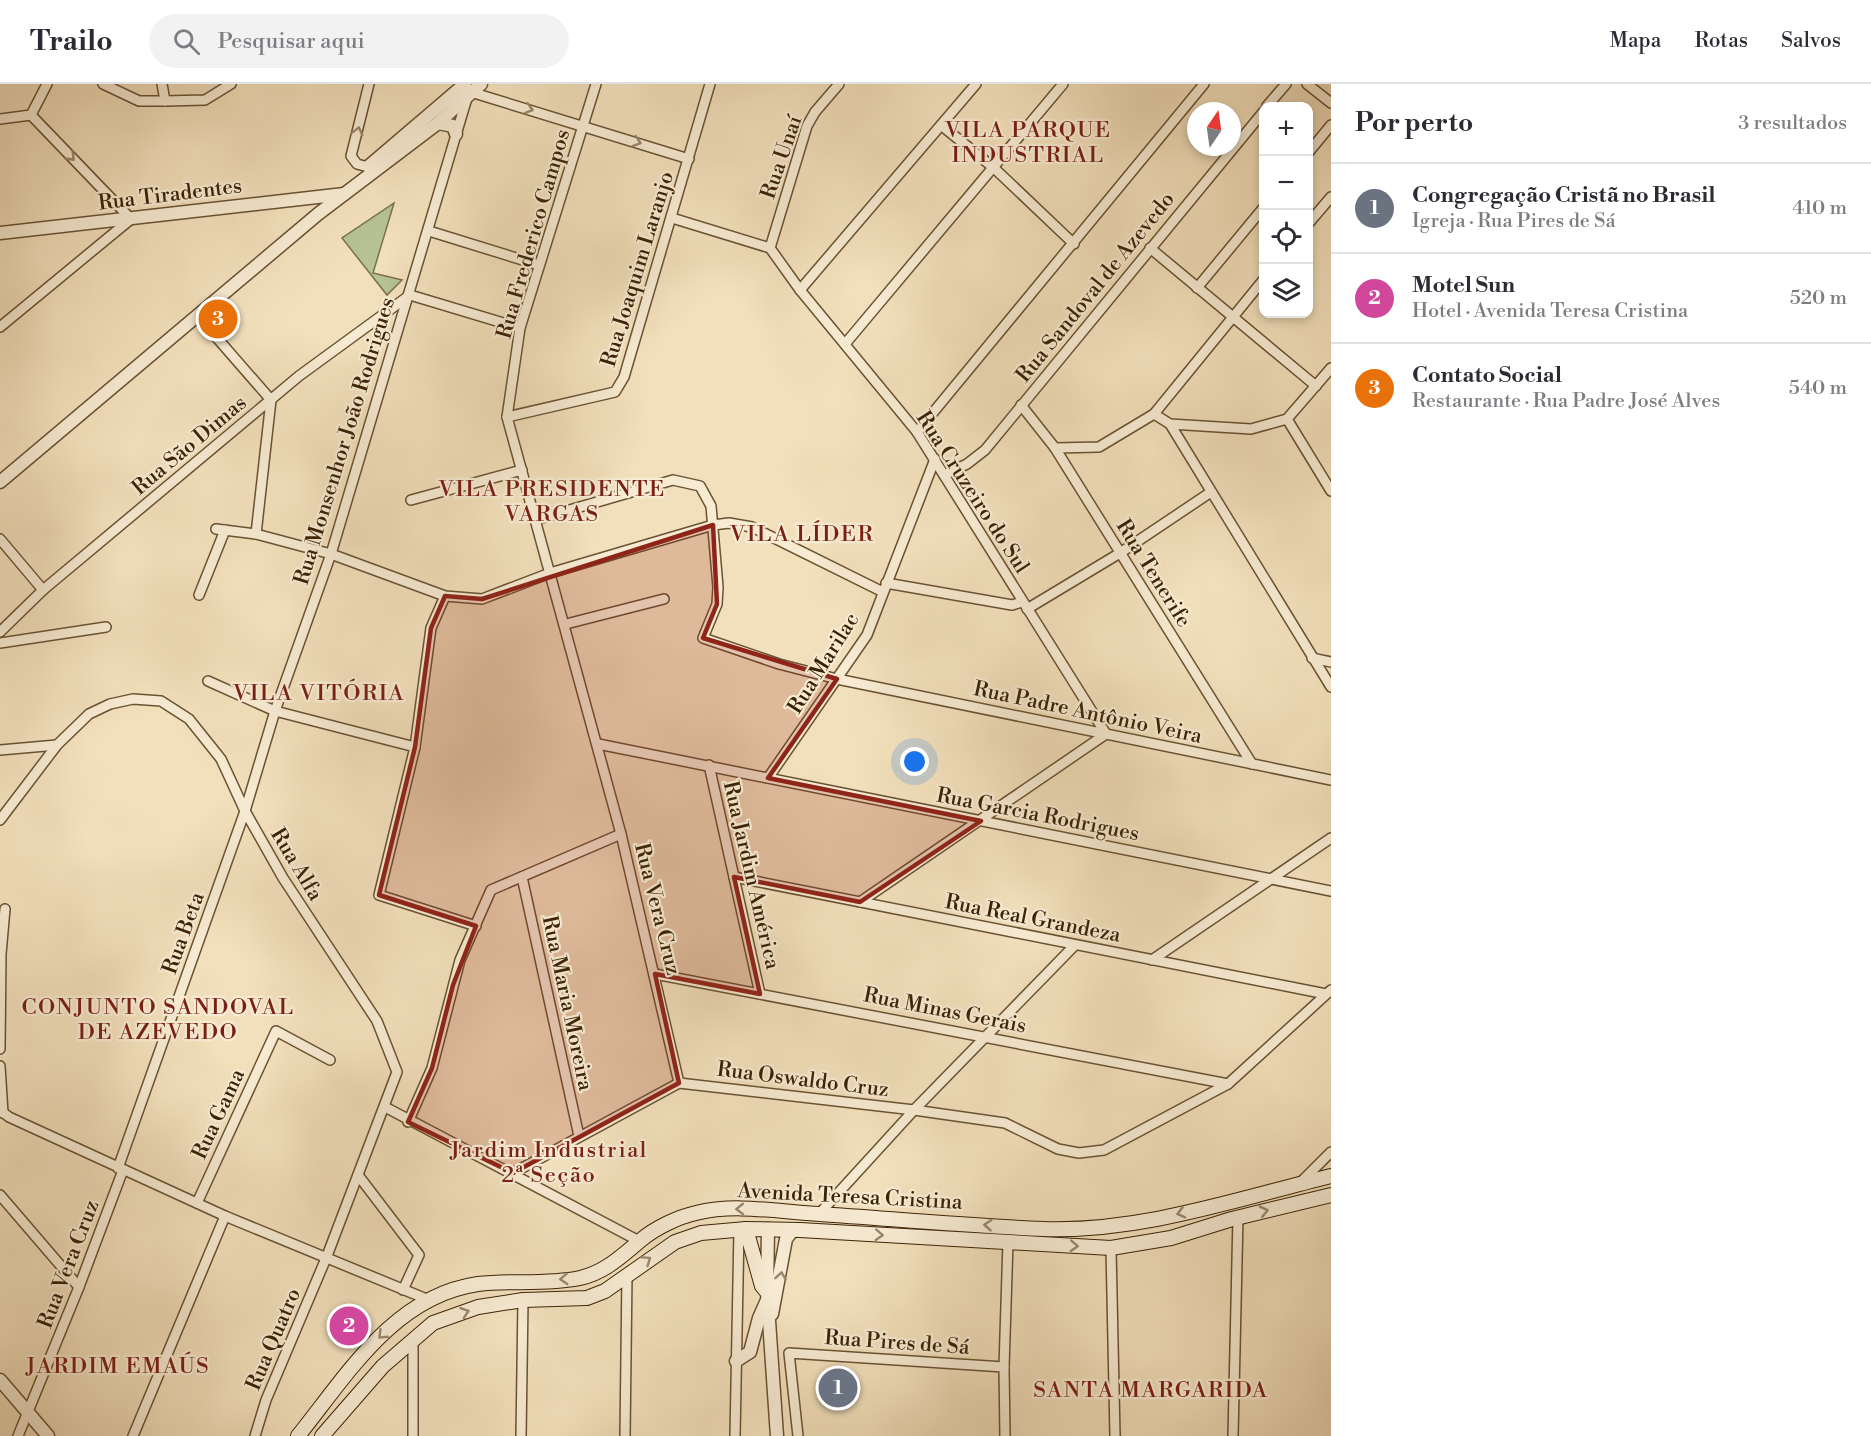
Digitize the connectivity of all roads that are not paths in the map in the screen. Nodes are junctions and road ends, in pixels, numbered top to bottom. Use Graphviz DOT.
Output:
graph roads {
  1 [pos="47,84"];
  2 [pos="103,84"];
  3 [pos="162,84"];
  4 [pos="231,84"];
  5 [pos="369,84"];
  6 [pos="596,84"];
  7 [pos="710,84"];
  8 [pos="839,84"];
  9 [pos="976,84"];
  10 [pos="1063,84"];
  11 [pos="1204,84"];
  12 [pos="1286,84"];
  13 [pos="1307,84"];
  14 [pos="470,89"];
  15 [pos="165,101"];
  16 [pos="1270,102"];
  17 [pos="1331,103"];
  18 [pos="31,115"];
  19 [pos="1259,116"];
  20 [pos="0,119"];
  21 [pos="438,123"];
  22 [pos="584,125"];
  23 [pos="941,125"];
  24 [pos="1331,125"];
  25 [pos="456,134"];
  26 [pos="1313,147"];
  27 [pos="689,159"];
  28 [pos="368,167"];
  29 [pos="994,168"];
  30 [pos="331,194"];
  31 [pos="344,194"];
  32 [pos="1331,197"];
  33 [pos="1261,210"];
  34 [pos="318,214"];
  35 [pos="672,218"];
  36 [pos="1313,218"];
  37 [pos="131,219"];
  38 [pos="429,231"];
  39 [pos="0,233"];
  40 [pos="1074,244"];
  41 [pos="770,248"];
  42 [pos="1150,248"];
  43 [pos="538,265"];
  44 [pos="1259,284"];
  45 [pos="1197,288"];
  46 [pos="800,290"];
  47 [pos="410,295"];
  48 [pos="197,315"];
  49 [pos="1233,316"];
  50 [pos="0,327"];
  51 [pos="520,328"];
  52 [pos="845,344"];
  53 [pos="1331,368"];
  54 [pos="1316,386"];
  55 [pos="271,400"];
  56 [pos="1022,405"];
  57 [pos="1154,414"];
  58 [pos="507,417"];
  59 [pos="1287,419"];
  60 [pos="1170,424"];
  61 [pos="916,432"];
  62 [pos="1055,448"];
  63 [pos="935,459"];
  64 [pos="522,470"];
  65 [pos="944,475"];
  66 [pos="0,482"];
  67 [pos="1331,491"];
  68 [pos="1211,492"];
  69 [pos="411,500"];
  70 [pos="535,520"];
  71 [pos="713,525"];
  72 [pos="256,534"];
  73 [pos="0,539"];
  74 [pos="1120,552"];
  75 [pos="332,554"];
  76 [pos="550,573"];
  77 [pos="884,587"];
  78 [pos="43,590"];
  79 [pos="199,596"];
  80 [pos="445,596"];
  81 [pos="664,599"];
  82 [pos="1025,606"];
  83 [pos="566,624"];
  84 [pos="106,627"];
  85 [pos="0,632"];
  86 [pos="0,643"];
  87 [pos="1312,658"];
  88 [pos="1331,662"];
  89 [pos="837,679"];
  90 [pos="208,681"];
  91 [pos="1331,687"];
  92 [pos="275,711"];
  93 [pos="1106,734"];
  94 [pos="598,744"];
  95 [pos="57,745"];
  96 [pos="415,747"];
  97 [pos="0,750"];
  98 [pos="1252,764"];
  99 [pos="709,765"];
  100 [pos="768,778"];
  101 [pos="1331,780"];
  102 [pos="245,811"];
  103 [pos="0,820"];
  104 [pos="981,821"];
  105 [pos="621,834"];
  106 [pos="1331,838"];
  107 [pos="522,877"];
  108 [pos="734,877"];
  109 [pos="1269,878"];
  110 [pos="1331,891"];
  111 [pos="860,902"];
  112 [pos="5,909"];
  113 [pos="476,926"];
  114 [pos="1075,945"];
  115 [pos="1152,960"];
  116 [pos="655,974"];
  117 [pos="1328,992"];
  118 [pos="760,994"];
  119 [pos="987,1036"];
  120 [pos="0,1049"];
  121 [pos="330,1060"];
  122 [pos="0,1066"];
  123 [pos="679,1083"];
  124 [pos="1228,1084"];
  125 [pos="385,1107"];
  126 [pos="914,1110"];
  127 [pos="2,1112"];
  128 [pos="408,1122"];
  129 [pos="579,1136"];
  130 [pos="1331,1152"];
  131 [pos="120,1169"];
  132 [pos="513,1173"];
  133 [pos="358,1175"];
  134 [pos="1331,1176"];
  135 [pos="1299,1184"];
  136 [pos="0,1195"];
  137 [pos="1331,1196"];
  138 [pos="197,1203"];
  139 [pos="819,1214"];
  140 [pos="225,1216"];
  141 [pos="1238,1217"];
  142 [pos="742,1229"];
  143 [pos="768,1229"];
  144 [pos="793,1230"];
  145 [pos="639,1241"];
  146 [pos="1008,1242"];
  147 [pos="1111,1248"];
  148 [pos="327,1256"];
  149 [pos="627,1274"];
  150 [pos="80,1287"];
  151 [pos="403,1290"];
  152 [pos="768,1296"];
  153 [pos="429,1300"];
  154 [pos="523,1300"];
  155 [pos="770,1325"];
  156 [pos="413,1338"];
  157 [pos="736,1360"];
  158 [pos="1004,1368"];
  159 [pos="0,1380"];
  160 [pos="28,1412"];
  161 [pos="18,1436"];
  162 [pos="48,1436"];
  163 [pos="133,1436"];
  164 [pos="255,1436"];
  165 [pos="298,1436"];
  166 [pos="322,1436"];
  167 [pos="413,1436"];
  168 [pos="521,1436"];
  169 [pos="625,1436"];
  170 [pos="735,1436"];
  171 [pos="777,1436"];
  172 [pos="798,1436"];
  173 [pos="1005,1436"];
  174 [pos="1115,1436"];
  175 [pos="1233,1436"];
  1 -- 18 [label="street"];
  2 -- 15 [label="street"];
  3 -- 15 [label="street"];
  4 -- 15 [label="street"];
  28 -- 5 [label="street, one-way"];
  6 -- 22 [label="street, Rua Frederico Campos"];
  7 -- 27 [label="street, Rua Joaquim Laranjo"];
  8 -- 41 [label="street, Rua Unaí"];
  9 -- 23 [label="street"];
  10 -- 29 [label="street"];
  11 -- 40 [label="street"];
  12 -- 16 [label="street"];
  13 -- 17 [label="street"];
  14 -- 21 [label="street"];
  14 -- 22 [label="street, one-way"];
  14 -- 25 [label="street, Rua Monsenhor João Rodrigues"];
  14 -- 28 [label="street"];
  18 -- 20 [label="street"];
  18 -- 37 [label="street, one-way"];
  19 -- 42 [label="street, Rua Sandoval de Azevedo"];
  21 -- 25 [label="street"];
  21 -- 31 [label="street"];
  22 -- 27 [label="street, one-way"];
  22 -- 43 [label="street, Rua Frederico Campos"];
  23 -- 29 [label="street"];
  23 -- 46 [label="street"];
  24 -- 26 [label="street"];
  25 -- 38 [label="street, Rua Monsenhor João Rodrigues"];
  27 -- 35 [label="street, Rua Joaquim Laranjo"];
  28 -- 30 [label="street"];
  29 -- 40 [label="street"];
  29 -- 52 [label="street"];
  30 -- 31 [label="street, Rua Tiradentes"];
  30 -- 34 [label="street"];
  30 -- 37 [label="street, Rua Tiradentes"];
  31 -- 34 [label="street"];
  32 -- 36 [label="street"];
  33 -- 45 [label="street"];
  34 -- 48 [label="street"];
  35 -- 41 [label="street"];
  35 -- 58 [label="street, Rua Joaquim Laranjo"];
  37 -- 39 [label="street, Rua Tiradentes"];
  37 -- 50 [label="street"];
  38 -- 43 [label="street"];
  38 -- 47 [label="street, Rua Monsenhor João Rodrigues"];
  40 -- 61 [label="street"];
  41 -- 46 [label="street, Rua Cruzeiro do Sul"];
  42 -- 45 [label="street"];
  42 -- 56 [label="street, Rua Sandoval de Azevedo"];
  43 -- 51 [label="street, Rua Frederico Campos"];
  44 -- 49 [label="street"];
  45 -- 49 [label="street"];
  46 -- 52 [label="street, Rua Cruzeiro do Sul"];
  47 -- 51 [label="street"];
  47 -- 55 [label="street, Rua São Dimas"];
  47 -- 75 [label="street, Rua Monsenhor João Rodrigues"];
  48 -- 55 [label="street"];
  48 -- 66 [label="street"];
  49 -- 54 [label="street"];
  49 -- 57 [label="street"];
  51 -- 58 [label="street, Rua Frederico Campos"];
  52 -- 61 [label="street, Rua Cruzeiro do Sul"];
  53 -- 54 [label="street"];
  54 -- 59 [label="street"];
  55 -- 72 [label="street"];
  55 -- 78 [label="street, Rua São Dimas"];
  56 -- 62 [label="street, Rua Tenerife"];
  56 -- 65 [label="street, Rua Sandoval de Azevedo"];
  57 -- 60 [label="street"];
  57 -- 62 [label="street"];
  58 -- 64 [label="street, Rua Frederico Campos"];
  59 -- 60 [label="street"];
  59 -- 67 [label="street"];
  60 -- 68 [label="street"];
  61 -- 63 [label="street, Rua Cruzeiro do Sul"];
  62 -- 74 [label="street, Rua Tenerife"];
  63 -- 65 [label="street, Rua Cruzeiro do Sul"];
  63 -- 77 [label="street, Rua Marilac"];
  64 -- 69 [label="street"];
  64 -- 70 [label="street, Rua Frederico Campos"];
  65 -- 82 [label="street, Rua Cruzeiro do Sul"];
  68 -- 74 [label="street"];
  68 -- 87 [label="street"];
  70 -- 71 [label="street"];
  70 -- 76 [label="street, Rua Frederico Campos"];
  71 -- 76 [label="street"];
  71 -- 77 [label="street"];
  71 -- 89 [label="street, Rua Padre Antônio Veira"];
  72 -- 75 [label="street"];
  72 -- 79 [label="street"];
  73 -- 78 [label="street"];
  74 -- 82 [label="street"];
  74 -- 98 [label="street, Rua Tenerife"];
  75 -- 80 [label="street"];
  75 -- 92 [label="street, Rua Monsenhor João Rodrigues"];
  76 -- 80 [label="street"];
  76 -- 83 [label="street, Rua Frederico Campos"];
  77 -- 82 [label="street"];
  77 -- 89 [label="street, Rua Marilac"];
  78 -- 85 [label="street, Rua São Dimas"];
  80 -- 96 [label="street"];
  81 -- 83 [label="street"];
  82 -- 93 [label="street, Rua Cruzeiro do Sul"];
  83 -- 94 [label="street, Rua Frederico Campos"];
  84 -- 86 [label="street"];
  87 -- 88 [label="street"];
  87 -- 91 [label="street"];
  89 -- 93 [label="street, Rua Padre Antônio Veira"];
  89 -- 100 [label="street, Rua Marilac"];
  90 -- 92 [label="street"];
  92 -- 96 [label="street"];
  92 -- 102 [label="street, Rua Monsenhor João Rodrigues"];
  93 -- 98 [label="street, Rua Padre Antônio Veira"];
  93 -- 104 [label="street"];
  94 -- 99 [label="street, Rua Garcia Rodrigues"];
  94 -- 105 [label="street, Rua Vera Cruz"];
  95 -- 97 [label="street"];
  95 -- 102 [label="street, Rua Alfa"];
  95 -- 103 [label="street, Rua Alfa"];
  96 -- 113 [label="street"];
  98 -- 101 [label="street, Rua Padre Antônio Veira"];
  99 -- 100 [label="street, Rua Garcia Rodrigues"];
  99 -- 108 [label="street, Rua Jardim América"];
  100 -- 104 [label="street, Rua Garcia Rodrigues"];
  102 -- 125 [label="street, Rua Alfa"];
  102 -- 131 [label="street, Rua Beta"];
  104 -- 109 [label="street, Rua Garcia Rodrigues"];
  104 -- 111 [label="street"];
  105 -- 107 [label="street"];
  105 -- 116 [label="street, Rua Vera Cruz"];
  106 -- 109 [label="street"];
  107 -- 113 [label="street"];
  107 -- 129 [label="street, Rua Maria Moreira"];
  108 -- 111 [label="street, Rua Real Grandeza"];
  108 -- 118 [label="street, Rua Jardim América"];
  109 -- 110 [label="street, Rua Garcia Rodrigues"];
  109 -- 115 [label="street"];
  111 -- 114 [label="street, Rua Real Grandeza"];
  112 -- 120 [label="street"];
  113 -- 128 [label="street"];
  114 -- 115 [label="street, Rua Real Grandeza"];
  114 -- 119 [label="street"];
  115 -- 117 [label="street, Rua Real Grandeza"];
  116 -- 118 [label="street, Rua Minas Gerais"];
  116 -- 123 [label="street, Rua Vera Cruz"];
  117 -- 124 [label="street"];
  118 -- 119 [label="street, Rua Minas Gerais"];
  119 -- 124 [label="street, Rua Minas Gerais"];
  119 -- 126 [label="street"];
  121 -- 138 [label="street, Rua Gama"];
  122 -- 127 [label="street"];
  123 -- 126 [label="street, Rua Oswaldo Cruz"];
  123 -- 129 [label="street"];
  124 -- 126 [label="street, Rua Oswaldo Cruz"];
  125 -- 128 [label="street"];
  125 -- 133 [label="street, Rua Alfa"];
  126 -- 139 [label="street"];
  127 -- 131 [label="street"];
  128 -- 132 [label="street"];
  129 -- 132 [label="street"];
  130 -- 135 [label="street"];
  131 -- 138 [label="street"];
  131 -- 150 [label="street, Rua Vera Cruz"];
  132 -- 145 [label="street"];
  133 -- 148 [label="street, Rua Alfa"];
  133 -- 151 [label="street"];
  134 -- 135 [label="main road, Avenida Teresa Cristina"];
  135 -- 139 [label="main road, Avenida Teresa Cristina, one-way"];
  136 -- 150 [label="street"];
  141 -- 137 [label="main road, Avenida Teresa Cristina, one-way"];
  138 -- 140 [label="street"];
  139 -- 143 [label="main road"];
  139 -- 145 [label="main road, Avenida Teresa Cristina, one-way"];
  140 -- 148 [label="street"];
  140 -- 163 [label="street"];
  141 -- 147 [label="main road, Avenida Teresa Cristina"];
  141 -- 175 [label="street"];
  142 -- 143 [label="main road, Avenida Teresa Cristina"];
  149 -- 142 [label="main road, Avenida Teresa Cristina, one-way"];
  142 -- 152 [label="main road"];
  142 -- 157 [label="street"];
  143 -- 144 [label="main road, Avenida Teresa Cristina"];
  143 -- 152 [label="street"];
  144 -- 146 [label="main road, Avenida Teresa Cristina, one-way"];
  155 -- 144 [label="street, one-way"];
  145 -- 153 [label="main road, Avenida Teresa Cristina, one-way"];
  146 -- 147 [label="main road, Avenida Teresa Cristina, one-way"];
  146 -- 158 [label="street"];
  147 -- 174 [label="street"];
  148 -- 151 [label="street"];
  148 -- 164 [label="street, Rua Quatro"];
  149 -- 154 [label="main road, Avenida Teresa Cristina"];
  149 -- 169 [label="street"];
  150 -- 160 [label="street, Rua Vera Cruz"];
  151 -- 153 [label="street"];
  152 -- 155 [label="street"];
  152 -- 157 [label="street"];
  153 -- 165 [label="main road, Avenida Teresa Cristina, one-way"];
  156 -- 154 [label="main road, Avenida Teresa Cristina, one-way"];
  154 -- 168 [label="street"];
  155 -- 171 [label="street"];
  156 -- 166 [label="main road, Avenida Teresa Cristina"];
  156 -- 167 [label="street"];
  157 -- 170 [label="street"];
  158 -- 172 [label="street, Rua Pires de Sá"];
  158 -- 173 [label="street"];
  159 -- 160 [label="street"];
  160 -- 161 [label="street, Rua Vera Cruz"];
  160 -- 162 [label="street"];
}
